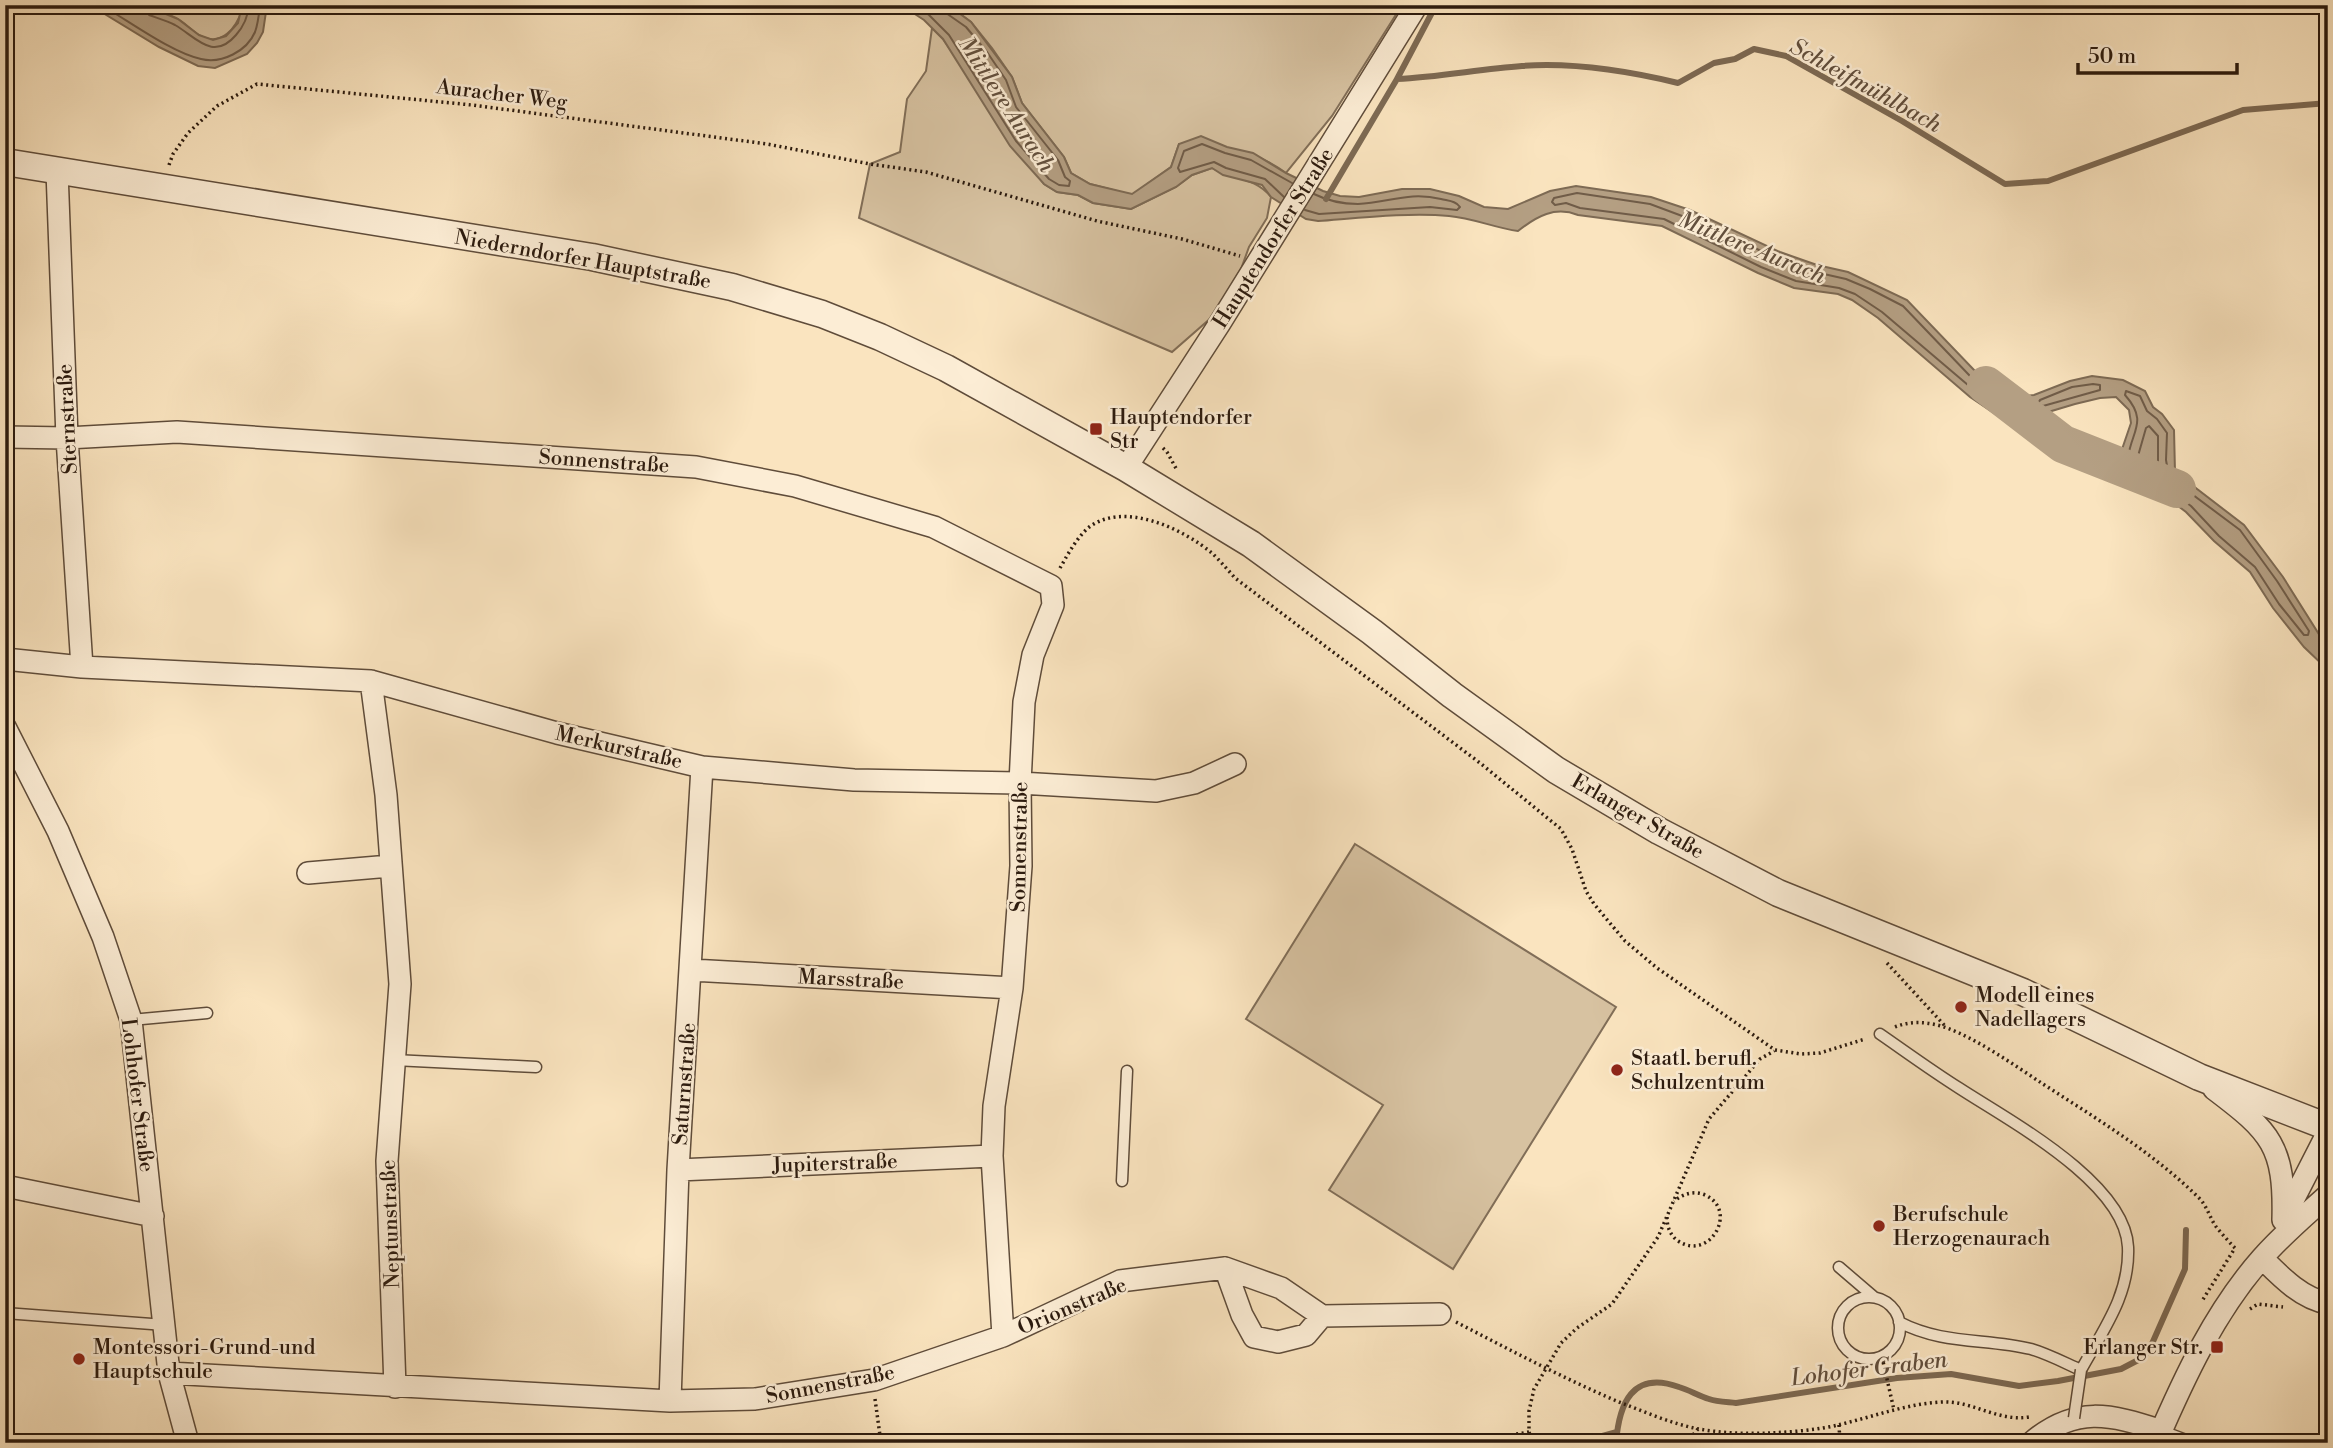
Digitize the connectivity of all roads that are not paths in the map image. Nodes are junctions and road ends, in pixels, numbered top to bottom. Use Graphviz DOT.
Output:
graph roads {
  1 [pos="1417,5"];
  2 [pos="5,162"];
  3 [pos="57,171"];
  4 [pos="5,437"];
  5 [pos="67,438"];
  6 [pos="1126,468"];
  7 [pos="5,659"];
  8 [pos="82,667"];
  9 [pos="371,681"];
  10 [pos="5,727"];
  11 [pos="1235,764"];
  12 [pos="702,767"];
  13 [pos="1020,783"];
  14 [pos="390,866"];
  15 [pos="308,873"];
  16 [pos="691,970"];
  17 [pos="1012,988"];
  18 [pos="207,1013"];
  19 [pos="131,1020"];
  20 [pos="1880,1034"];
  21 [pos="394,1060"];
  22 [pos="536,1067"];
  23 [pos="1127,1072"];
  24 [pos="2199,1077"];
  25 [pos="2328,1130"];
  26 [pos="992,1156"];
  27 [pos="678,1170"];
  28 [pos="1122,1181"];
  29 [pos="5,1186"];
  30 [pos="2328,1195"];
  31 [pos="153,1216"];
  32 [pos="2283,1220"];
  33 [pos="2262,1258"];
  34 [pos="1839,1267"];
  35 [pos="1225,1268"];
  36 [pos="1874,1297"];
  37 [pos="2328,1303"];
  38 [pos="5,1313"];
  39 [pos="1440,1314"];
  40 [pos="1322,1316"];
  41 [pos="1899,1322"];
  42 [pos="164,1325"];
  43 [pos="1003,1336"];
  44 [pos="2081,1370"];
  45 [pos="169,1373"];
  46 [pos="395,1387"];
  47 [pos="670,1401"];
  48 [pos="2074,1418"];
  49 [pos="2159,1437"];
  50 [pos="188,1443"];
  51 [pos="2031,1443"];
  52 [pos="2194,1443"];
  1 -- 6 [label="street, Hauptendorfer Straße"];
  2 -- 3 [label="street, Niederndorfer Hauptstraße"];
  3 -- 5 [label="street, Sternstraße"];
  3 -- 6 [label="street, Niederndorfer Hauptstraße"];
  4 -- 5 [label="street, Sonnenstraße"];
  5 -- 8 [label="street, Sternstraße"];
  5 -- 13 [label="street, Sonnenstraße"];
  6 -- 24 [label="street, Erlanger Straße"];
  7 -- 8 [label="street, Merkurstraße"];
  8 -- 9 [label="street, Merkurstraße"];
  9 -- 12 [label="street, Merkurstraße"];
  9 -- 14 [label="street, Neptunstraße"];
  10 -- 19 [label="street, Lohhofer Straße"];
  11 -- 13 [label="street, Merkurstraße"];
  12 -- 13 [label="street, Merkurstraße"];
  12 -- 16 [label="street, Saturnstraße"];
  13 -- 17 [label="street, Sonnenstraße"];
  14 -- 15 [label="street"];
  14 -- 21 [label="street, Neptunstraße"];
  16 -- 17 [label="street, Marsstraße"];
  16 -- 27 [label="street, Saturnstraße"];
  17 -- 26 [label="street, Sonnenstraße"];
  18 -- 19 [label="lane"];
  19 -- 31 [label="street, Lohhofer Straße"];
  20 -- 44 [label="lane"];
  21 -- 22 [label="lane"];
  21 -- 46 [label="street, Neptunstraße"];
  23 -- 28 [label="lane"];
  24 -- 25 [label="street, Erlanger Straße"];
  24 -- 32 [label="street, Erlanger Straße"];
  25 -- 32 [label="street, Erlanger Straße"];
  26 -- 27 [label="street, Jupiterstraße"];
  26 -- 43 [label="street, Sonnenstraße"];
  27 -- 47 [label="street, Saturnstraße"];
  29 -- 31 [label="street"];
  30 -- 33 [label="street"];
  31 -- 42 [label="street, Lohhofer Straße"];
  32 -- 33 [label="street, Erlanger Straße"];
  33 -- 37 [label="street"];
  33 -- 49 [label="street"];
  34 -- 36 [label="lane"];
  35 -- 40 [label="street, Orionstraße"];
  35 -- 40 [label="street"];
  35 -- 43 [label="street, Orionstraße"];
  36 -- 41 [label="lane"];
  36 -- 41 [label="lane"];
  38 -- 42 [label="lane"];
  39 -- 40 [label="street"];
  41 -- 44 [label="lane"];
  42 -- 45 [label="street, Lohhofer Straße"];
  43 -- 47 [label="street, Sonnenstraße"];
  44 -- 48 [label="lane, bridge"];
  45 -- 46 [label="street, Sonnenstraße"];
  45 -- 50 [label="street, Lohhofer Straße"];
  46 -- 47 [label="street, Sonnenstraße"];
  48 -- 49 [label="street"];
  48 -- 51 [label="street"];
  49 -- 52 [label="lane"];
}
